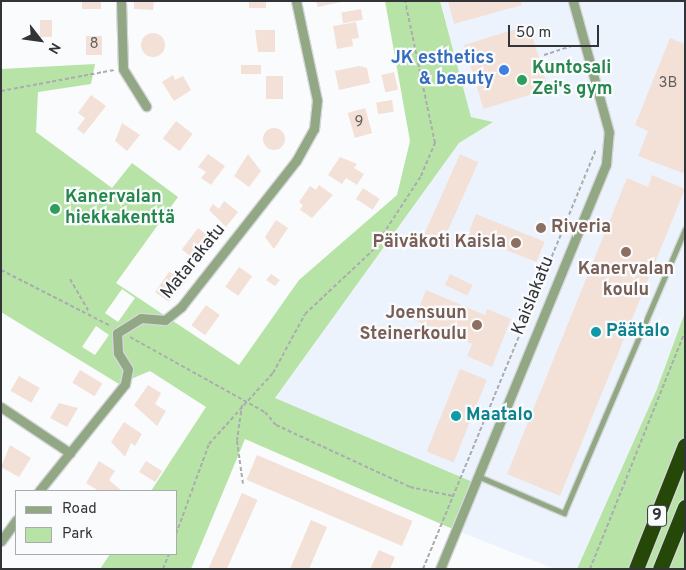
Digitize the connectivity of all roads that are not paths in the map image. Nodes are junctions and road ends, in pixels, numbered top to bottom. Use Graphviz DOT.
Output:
graph roads {
  1 [pos="122,1"];
  2 [pos="296,1"];
  3 [pos="573,1"];
  4 [pos="146,106"];
  5 [pos="685,230"];
  6 [pos="1,406"];
  7 [pos="685,445"];
  8 [pos="70,453"];
  9 [pos="478,476"];
  10 [pos="40,490"];
  11 [pos="685,507"];
  12 [pos="15,521"];
  13 [pos="1,541"];
  14 [pos="440,569"];
  15 [pos="636,569"];
  16 [pos="660,569"];
  1 -- 4 [label="street"];
  2 -- 8 [label="street, Matarakatu"];
  3 -- 9 [label="street, Kaislakatu"];
  5 -- 9 [label="lane"];
  6 -- 8 [label="street"];
  7 -- 15 [label="highway, 9"];
  8 -- 10 [label="street, Matarakatu"];
  9 -- 14 [label="street, Kaislakatu"];
  11 -- 16 [label="highway, 9"];
  12 -- 13 [label="street"];
}
